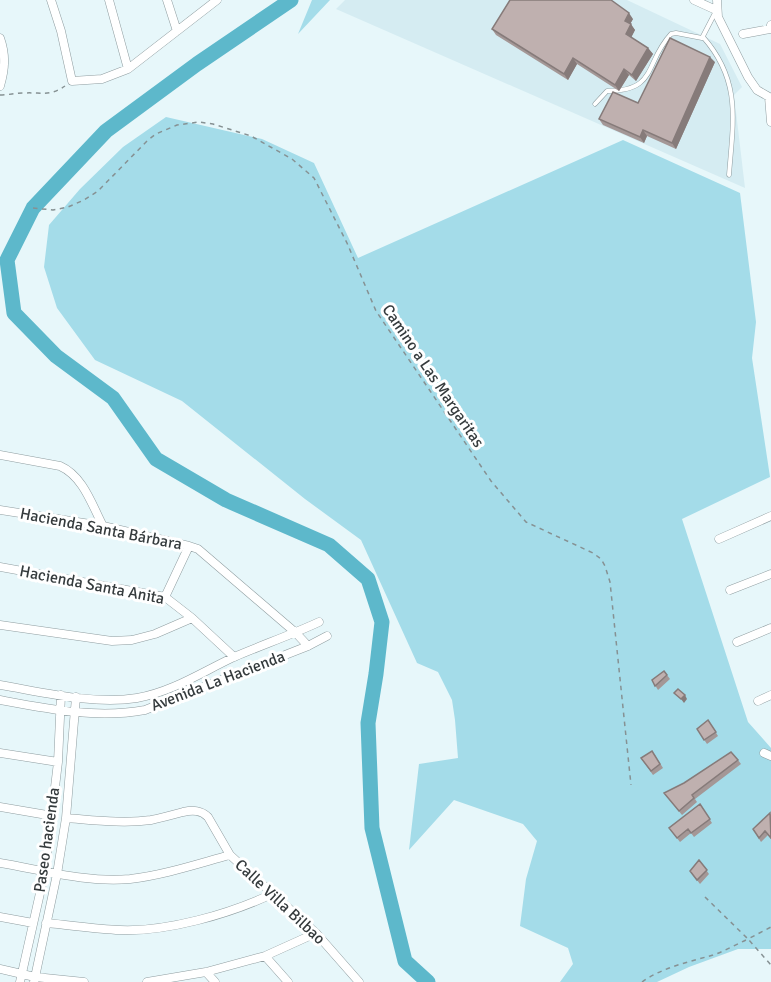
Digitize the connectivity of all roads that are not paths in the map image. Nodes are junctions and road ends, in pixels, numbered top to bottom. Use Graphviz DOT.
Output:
graph roads {
  1 [pos="51,0"];
  2 [pos="108,0"];
  3 [pos="167,0"];
  4 [pos="217,0"];
  5 [pos="694,0"];
  6 [pos="717,0"];
  7 [pos="716,10"];
  8 [pos="771,28"];
  9 [pos="177,31"];
  10 [pos="743,34"];
  11 [pos="703,37"];
  12 [pos="0,38"];
  13 [pos="128,69"];
  14 [pos="0,86"];
  15 [pos="770,98"];
  16 [pos="595,104"];
  17 [pos="771,122"];
  18 [pos="729,175"];
  19 [pos="0,455"];
  20 [pos="0,510"];
  21 [pos="771,516"];
  22 [pos="103,526"];
  23 [pos="719,539"];
  24 [pos="189,546"];
  25 [pos="0,567"];
  26 [pos="771,574"];
  27 [pos="730,590"];
  28 [pos="165,597"];
  29 [pos="192,618"];
  30 [pos="319,622"];
  31 [pos="0,625"];
  32 [pos="771,628"];
  33 [pos="296,633"];
  34 [pos="327,636"];
  35 [pos="737,642"];
  36 [pos="308,646"];
  37 [pos="234,657"];
  38 [pos="0,685"];
  39 [pos="61,695"];
  40 [pos="771,695"];
  41 [pos="76,697"];
  42 [pos="0,700"];
  43 [pos="758,701"];
  44 [pos="60,712"];
  45 [pos="74,712"];
  46 [pos="0,753"];
  47 [pos="58,762"];
  48 [pos="0,807"];
  49 [pos="53,816"];
  50 [pos="66,818"];
  51 [pos="230,855"];
  52 [pos="0,863"];
  53 [pos="45,871"];
  54 [pos="57,874"];
  55 [pos="272,894"];
  56 [pos="0,917"];
  57 [pos="33,923"];
  58 [pos="46,923"];
  59 [pos="316,933"];
  60 [pos="266,956"];
  61 [pos="0,969"];
  62 [pos="206,972"];
  63 [pos="22,973"];
  64 [pos="34,979"];
  65 [pos="20,982"];
  66 [pos="84,982"];
  67 [pos="147,982"];
  68 [pos="215,982"];
  69 [pos="288,982"];
  70 [pos="358,982"];
  1 -- 13 [label="street"];
  2 -- 13 [label="street"];
  3 -- 9 [label="street"];
  4 -- 9 [label="street"];
  5 -- 7 [label="street"];
  6 -- 7 [label="street"];
  7 -- 11 [label="lane"];
  7 -- 15 [label="street"];
  8 -- 10 [label="street"];
  9 -- 13 [label="street"];
  11 -- 16 [label="lane"];
  11 -- 18 [label="lane"];
  12 -- 14 [label="street"];
  15 -- 17 [label="street"];
  19 -- 22 [label="street"];
  20 -- 22 [label="street, Hacienda Santa Bárbara"];
  21 -- 23 [label="street"];
  22 -- 24 [label="street, Hacienda Santa Bárbara"];
  24 -- 28 [label="street"];
  24 -- 33 [label="street, Hacienda Santa Bárbara"];
  25 -- 28 [label="street, Hacienda Santa Anita"];
  26 -- 27 [label="street"];
  28 -- 29 [label="street, Hacienda Santa Anita"];
  29 -- 31 [label="street"];
  29 -- 37 [label="street, Hacienda Santa Anita"];
  30 -- 33 [label="street, Avenida La Hacienda"];
  32 -- 35 [label="street"];
  33 -- 36 [label="street, Hacienda Santa Bárbara"];
  33 -- 37 [label="street, Avenida La Hacienda"];
  34 -- 36 [label="street, Avenida La Hacienda"];
  36 -- 45 [label="street, Avenida La Hacienda"];
  37 -- 41 [label="street, Avenida La Hacienda"];
  38 -- 39 [label="street, Avenida La Hacienda"];
  39 -- 41 [label="street, Avenida La Hacienda"];
  39 -- 44 [label="street, Paseo hacienda"];
  40 -- 43 [label="street"];
  41 -- 45 [label="street, Paseo hacienda"];
  42 -- 44 [label="street, Avenida La Hacienda"];
  44 -- 45 [label="street, Avenida La Hacienda"];
  44 -- 47 [label="street, Paseo hacienda"];
  45 -- 50 [label="street, Paseo hacienda"];
  46 -- 47 [label="street"];
  47 -- 49 [label="street, Paseo hacienda"];
  48 -- 49 [label="street"];
  49 -- 53 [label="street, Paseo hacienda"];
  50 -- 51 [label="street, Calle Villa Bilbao"];
  50 -- 54 [label="street, Paseo hacienda"];
  51 -- 54 [label="street"];
  51 -- 55 [label="street, Calle Villa Bilbao"];
  52 -- 53 [label="street"];
  53 -- 54 [label="street"];
  53 -- 57 [label="street, Paseo hacienda"];
  54 -- 58 [label="street, Paseo hacienda"];
  55 -- 58 [label="street"];
  55 -- 59 [label="street, Calle Villa Bilbao"];
  56 -- 57 [label="street"];
  57 -- 63 [label="street, Paseo hacienda"];
  58 -- 64 [label="street, Paseo hacienda"];
  59 -- 60 [label="street"];
  59 -- 70 [label="street, Calle Villa Bilbao"];
  60 -- 62 [label="street"];
  60 -- 69 [label="street"];
  61 -- 63 [label="street"];
  62 -- 67 [label="street"];
  62 -- 68 [label="street"];
  63 -- 64 [label="street"];
  63 -- 65 [label="street, Paseo hacienda"];
  64 -- 66 [label="street"];
}
